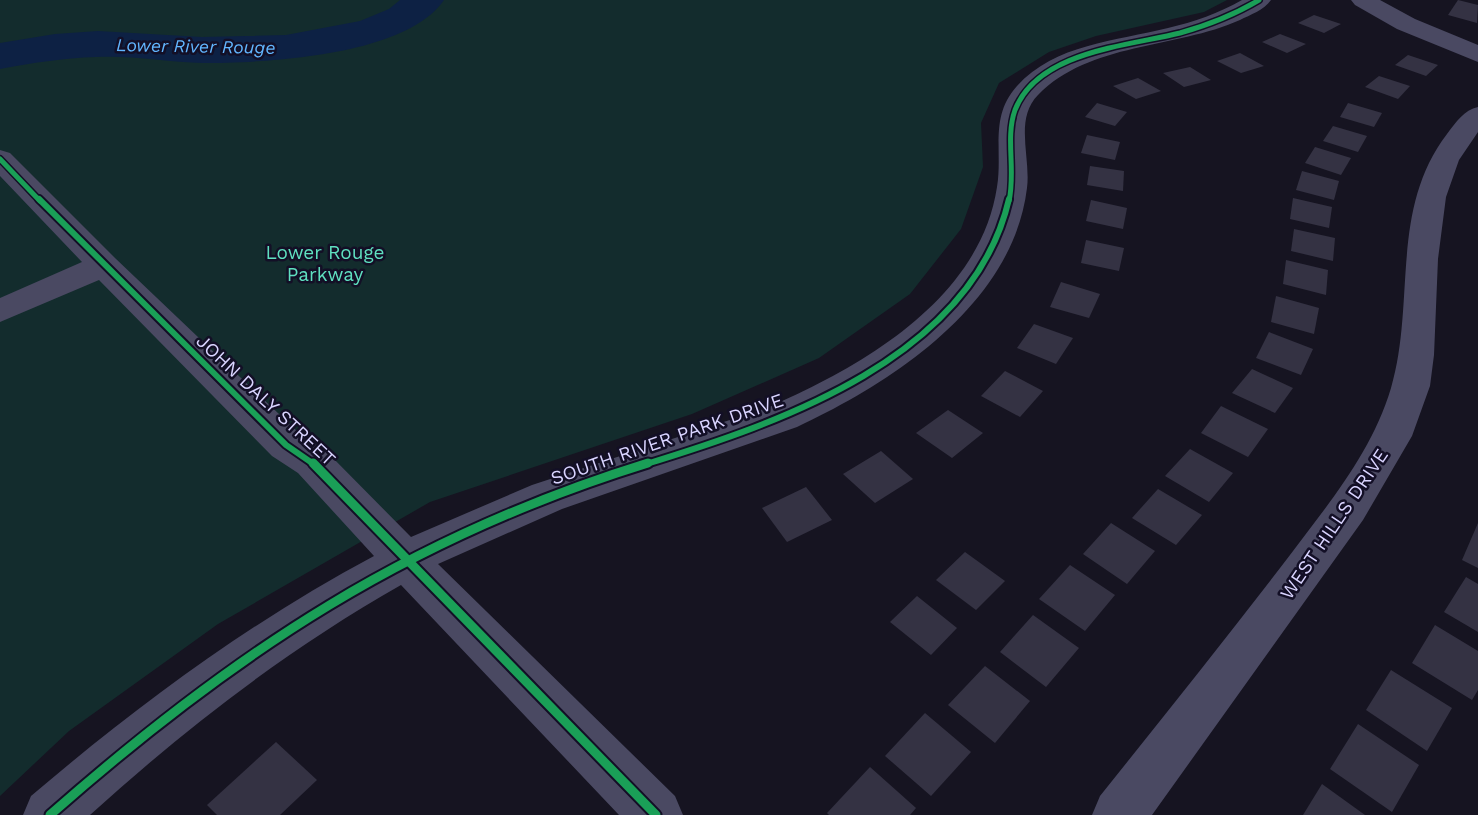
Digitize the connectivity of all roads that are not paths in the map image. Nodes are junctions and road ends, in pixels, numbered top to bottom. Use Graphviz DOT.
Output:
graph roads {
  1 [pos="1259,0"];
  2 [pos="1363,0"];
  3 [pos="1478,54"];
  4 [pos="1478,115"];
  5 [pos="0,159"];
  6 [pos="103,265"];
  7 [pos="0,312"];
  8 [pos="405,560"];
  9 [pos="50,815"];
  10 [pos="656,815"];
  11 [pos="1119,815"];
  1 -- 8 [label="street, SOUTH RIVER PARK DRIVE"];
  2 -- 3 [label="street"];
  4 -- 11 [label="street, WEST HILLS DRIVE"];
  5 -- 6 [label="street, JOHN DALY STREET"];
  6 -- 7 [label="street"];
  6 -- 8 [label="street, JOHN DALY STREET"];
  8 -- 9 [label="street, SOUTH RIVER PARK DRIVE"];
  8 -- 10 [label="street, JOHN DALY STREET"];
}
